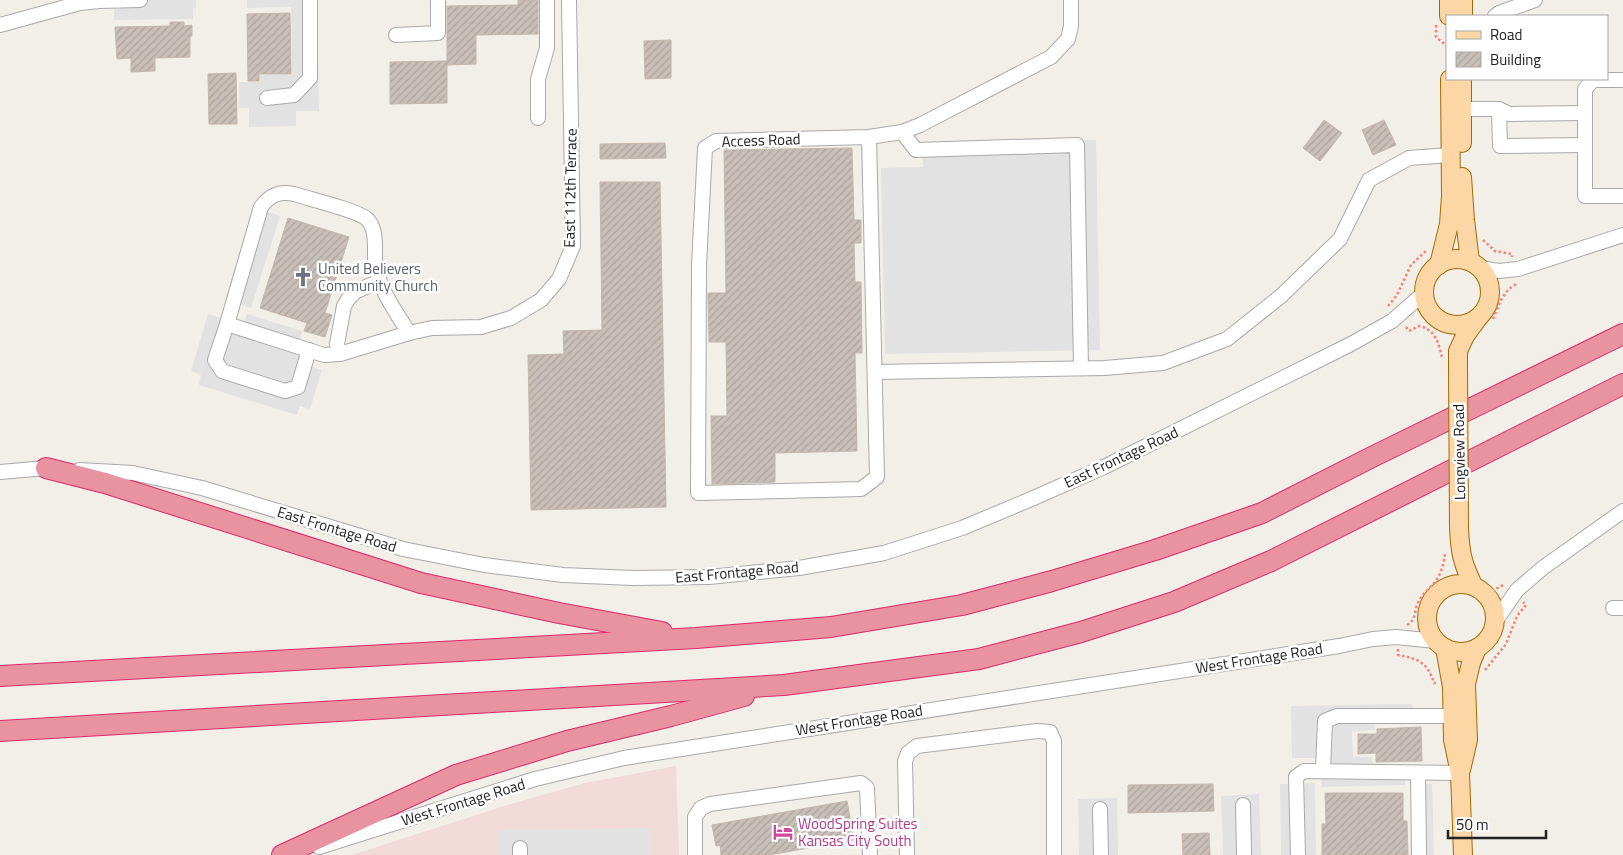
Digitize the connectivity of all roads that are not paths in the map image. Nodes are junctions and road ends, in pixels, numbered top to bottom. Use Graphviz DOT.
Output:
graph roads {
  1 [pos="140,0"];
  2 [pos="310,0"];
  3 [pos="438,0"];
  4 [pos="547,0"];
  5 [pos="569,0"];
  6 [pos="1071,0"];
  7 [pos="1535,0"];
  8 [pos="1496,15"];
  9 [pos="0,24"];
  10 [pos="396,35"];
  11 [pos="1450,80"];
  12 [pos="1462,80"];
  13 [pos="1623,80"];
  14 [pos="267,98"];
  15 [pos="1462,109"];
  16 [pos="1498,109"];
  17 [pos="1584,113"];
  18 [pos="538,118"];
  19 [pos="902,132"];
  20 [pos="870,137"];
  21 [pos="1584,145"];
  22 [pos="1450,155"];
  23 [pos="1623,196"];
  24 [pos="1623,235"];
  25 [pos="1475,264"];
  26 [pos="1439,265"];
  27 [pos="379,282"];
  28 [pos="1424,293"];
  29 [pos="1486,319"];
  30 [pos="1440,320"];
  31 [pos="228,324"];
  32 [pos="409,333"];
  33 [pos="1623,334"];
  34 [pos="309,350"];
  35 [pos="340,354"];
  36 [pos="1453,361"];
  37 [pos="1081,368"];
  38 [pos="875,372"];
  39 [pos="1623,384"];
  40 [pos="46,468"];
  41 [pos="0,472"];
  42 [pos="1623,511"];
  43 [pos="1453,551"];
  44 [pos="1450,585"];
  45 [pos="1479,586"];
  46 [pos="1495,622"];
  47 [pos="696,638"];
  48 [pos="1441,645"];
  49 [pos="1477,648"];
  50 [pos="0,676"];
  51 [pos="1459,681"];
  52 [pos="784,685"];
  53 [pos="1452,716"];
  54 [pos="0,731"];
  55 [pos="1323,771"];
  56 [pos="1418,773"];
  57 [pos="1460,773"];
  58 [pos="1243,805"];
  59 [pos="1100,809"];
  60 [pos="282,855"];
  61 [pos="292,855"];
  62 [pos="695,855"];
  63 [pos="870,855"];
  64 [pos="907,855"];
  65 [pos="1054,855"];
  66 [pos="1101,855"];
  67 [pos="1244,855"];
  68 [pos="1298,855"];
  69 [pos="1419,855"];
  70 [pos="1463,855"];
  1 -- 9 [label="street"];
  2 -- 14 [label="street"];
  3 -- 10 [label="street"];
  4 -- 18 [label="street"];
  5 -- 32 [label="street, East 112th Terrace"];
  6 -- 19 [label="street, Access Road"];
  7 -- 8 [label="street"];
  11 -- 22 [label="main road"];
  12 -- 15 [label="main road"];
  13 -- 17 [label="street"];
  15 -- 16 [label="street"];
  15 -- 25 [label="main road"];
  16 -- 17 [label="street"];
  16 -- 21 [label="street"];
  17 -- 21 [label="street"];
  19 -- 20 [label="street, Access Road"];
  19 -- 37 [label="street"];
  20 -- 38 [label="street"];
  20 -- 38 [label="street, Access Road"];
  21 -- 23 [label="street"];
  22 -- 26 [label="main road"];
  22 -- 37 [label="street"];
  24 -- 25 [label="street"];
  25 -- 26 [label="main road"];
  25 -- 29 [label="main road"];
  26 -- 28 [label="main road"];
  27 -- 31 [label="street"];
  27 -- 32 [label="street"];
  27 -- 35 [label="street"];
  28 -- 30 [label="main road"];
  28 -- 40 [label="street, East Frontage Road"];
  29 -- 30 [label="main road"];
  29 -- 36 [label="main road, Longview Road"];
  30 -- 36 [label="main road, Longview Road"];
  31 -- 34 [label="street"];
  31 -- 34 [label="street"];
  32 -- 35 [label="street, East 112th Terrace"];
  33 -- 47 [label="highway"];
  34 -- 35 [label="street"];
  36 -- 43 [label="main road, Longview Road, bridge"];
  37 -- 38 [label="street"];
  39 -- 52 [label="highway"];
  40 -- 41 [label="street, East Frontage Road"];
  40 -- 47 [label="highway"];
  42 -- 46 [label="street"];
  43 -- 44 [label="main road, Longview Road"];
  43 -- 45 [label="main road, Longview Road"];
  44 -- 45 [label="main road"];
  44 -- 48 [label="main road"];
  45 -- 46 [label="main road"];
  46 -- 49 [label="main road"];
  47 -- 50 [label="highway"];
  48 -- 49 [label="main road"];
  48 -- 51 [label="main road"];
  48 -- 61 [label="street, West Frontage Road"];
  49 -- 51 [label="main road"];
  51 -- 53 [label="main road"];
  51 -- 57 [label="main road"];
  52 -- 54 [label="highway"];
  52 -- 60 [label="highway"];
  53 -- 55 [label="street"];
  53 -- 57 [label="main road"];
  55 -- 56 [label="street"];
  55 -- 68 [label="street"];
  56 -- 57 [label="street"];
  56 -- 69 [label="street"];
  57 -- 70 [label="main road"];
  58 -- 67 [label="street"];
  59 -- 66 [label="street"];
  62 -- 63 [label="street"];
  64 -- 65 [label="street"];
}
